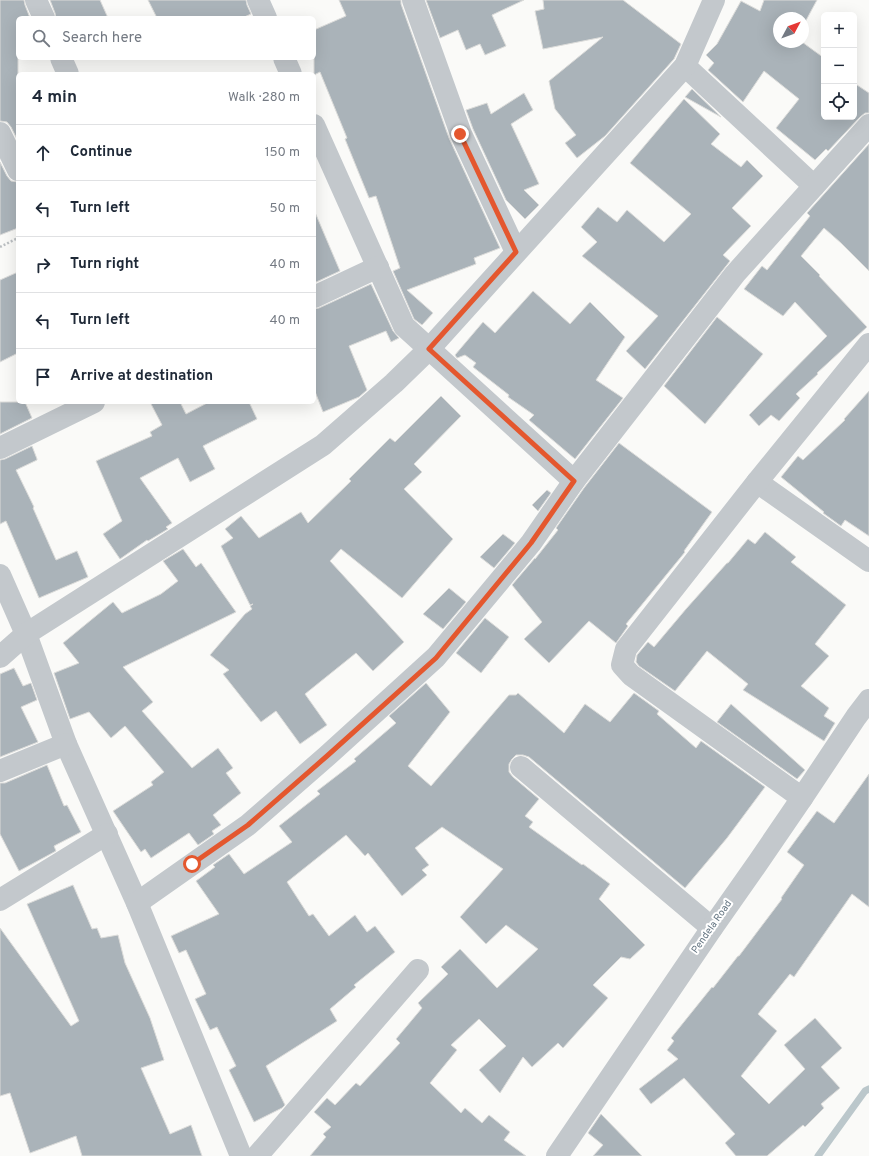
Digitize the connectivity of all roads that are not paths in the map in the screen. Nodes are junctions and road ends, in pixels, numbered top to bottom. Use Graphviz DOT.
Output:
graph roads {
  1 [pos="36,0"];
  2 [pos="412,0"];
  3 [pos="714,0"];
  4 [pos="43,16"];
  5 [pos="62,60"];
  6 [pos="285,60"];
  7 [pos="685,66"];
  8 [pos="67,72"];
  9 [pos="290,72"];
  10 [pos="869,125"];
  11 [pos="316,129"];
  12 [pos="0,133"];
  13 [pos="16,166"];
  14 [pos="814,186"];
  15 [pos="516,252"];
  16 [pos="378,266"];
  17 [pos="316,296"];
  18 [pos="869,344"];
  19 [pos="429,349"];
  20 [pos="90,404"];
  21 [pos="0,448"];
  22 [pos="574,481"];
  23 [pos="757,482"];
  24 [pos="869,561"];
  25 [pos="0,575"];
  26 [pos="26,634"];
  27 [pos="0,657"];
  28 [pos="869,700"];
  29 [pos="66,744"];
  30 [pos="521,767"];
  31 [pos="0,771"];
  32 [pos="802,798"];
  33 [pos="107,834"];
  34 [pos="0,900"];
  35 [pos="137,903"];
  36 [pos="712,928"];
  37 [pos="418,970"];
  38 [pos="241,1156"];
  39 [pos="256,1156"];
  40 [pos="557,1156"];
  1 -- 4 [label="street"];
  2 -- 15 [label="street"];
  3 -- 7 [label="street"];
  5 -- 8 [label="street"];
  6 -- 9 [label="street"];
  7 -- 14 [label="street"];
  7 -- 15 [label="street"];
  10 -- 14 [label="street"];
  11 -- 16 [label="street"];
  12 -- 13 [label="street"];
  14 -- 22 [label="street"];
  15 -- 19 [label="street"];
  16 -- 17 [label="street"];
  16 -- 19 [label="street"];
  18 -- 23 [label="street"];
  19 -- 22 [label="street"];
  19 -- 26 [label="street"];
  20 -- 21 [label="street"];
  22 -- 35 [label="street"];
  23 -- 24 [label="street"];
  23 -- 32 [label="street"];
  25 -- 26 [label="street"];
  26 -- 27 [label="street"];
  26 -- 29 [label="street"];
  28 -- 32 [label="street, Pendela Road"];
  29 -- 31 [label="street"];
  29 -- 33 [label="street"];
  30 -- 36 [label="street"];
  32 -- 36 [label="street, Pendela Road"];
  33 -- 34 [label="street"];
  33 -- 35 [label="street"];
  35 -- 38 [label="street"];
  36 -- 40 [label="street, Pendela Road"];
  37 -- 39 [label="street"];
}
